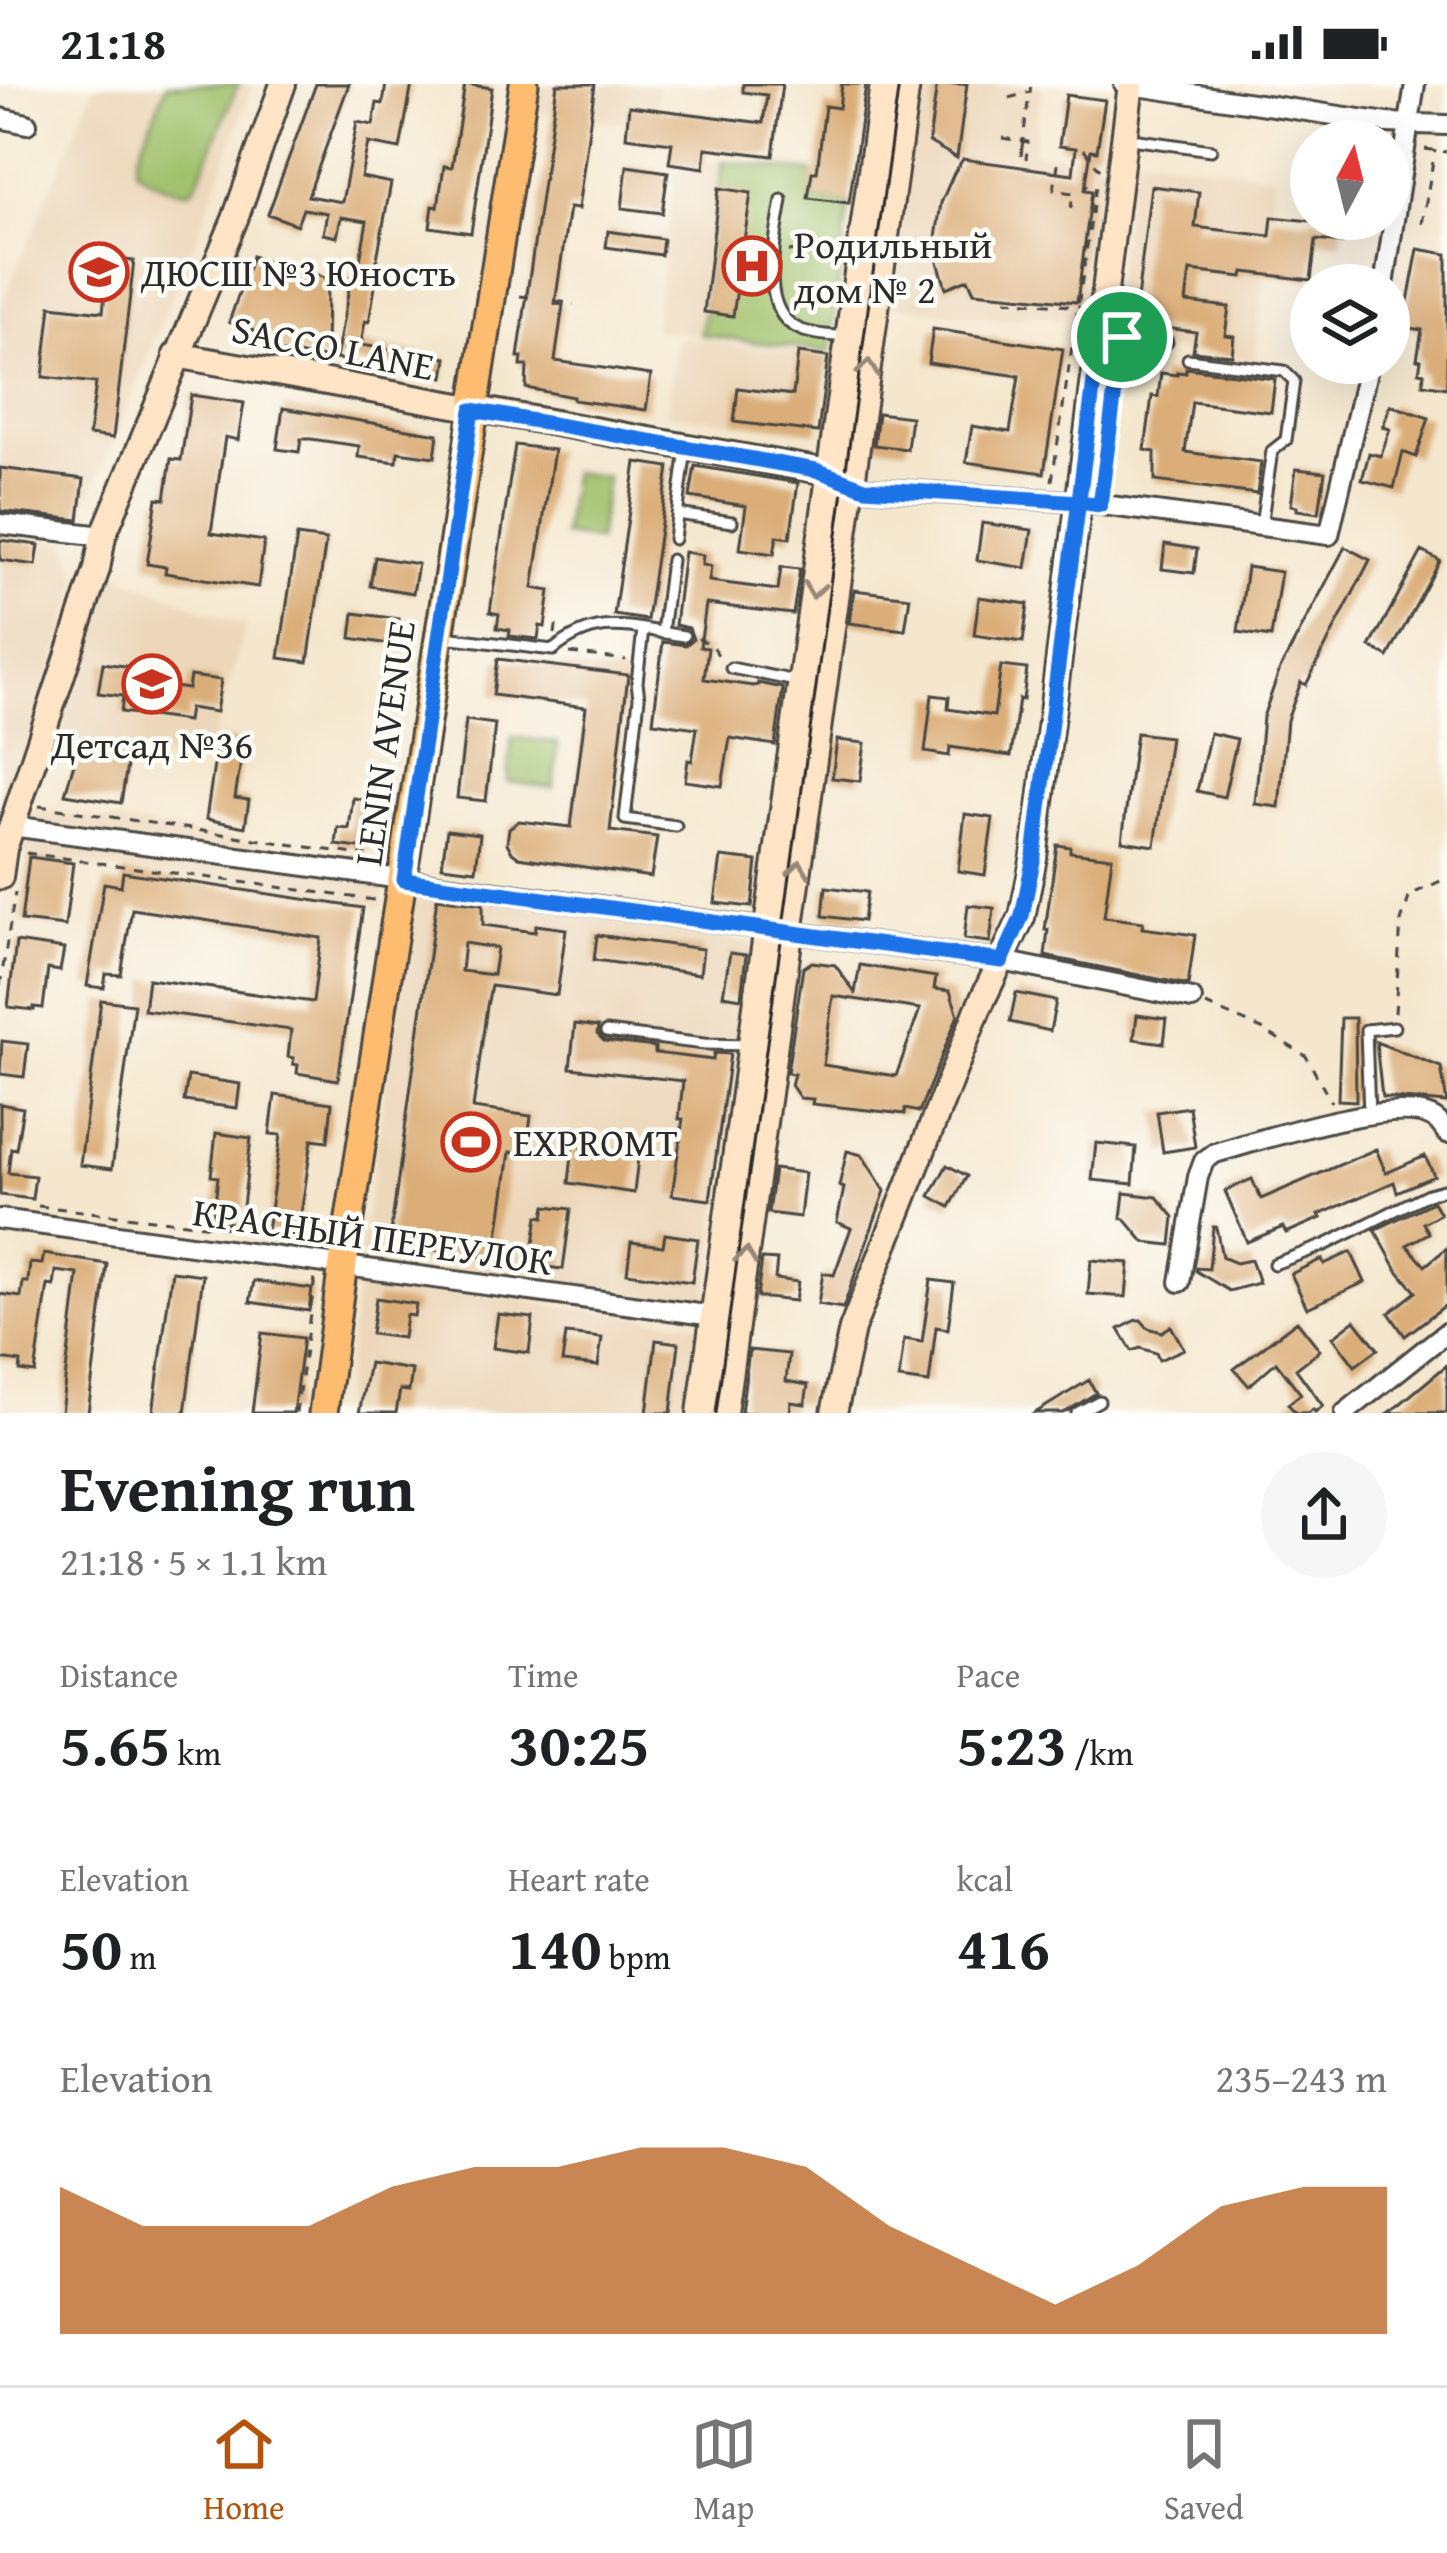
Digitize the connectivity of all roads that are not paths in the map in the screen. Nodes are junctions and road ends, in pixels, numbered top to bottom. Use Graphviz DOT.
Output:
graph roads {
  1 [pos="283,84"];
  2 [pos="524,84"];
  3 [pos="883,84"];
  4 [pos="907,84"];
  5 [pos="1129,84"];
  6 [pos="1415,84"];
  7 [pos="0,118"];
  8 [pos="1367,120"];
  9 [pos="1408,120"];
  10 [pos="1410,122"];
  11 [pos="27,124"];
  12 [pos="1447,125"];
  13 [pos="1124,138"];
  14 [pos="1211,150"];
  15 [pos="782,200"];
  16 [pos="1111,335"];
  17 [pos="849,338"];
  18 [pos="1167,342"];
  19 [pos="176,355"];
  20 [pos="1188,359"];
  21 [pos="1364,384"];
  22 [pos="472,410"];
  23 [pos="686,447"];
  24 [pos="841,479"];
  25 [pos="1090,504"];
  26 [pos="677,514"];
  27 [pos="732,522"];
  28 [pos="0,524"];
  29 [pos="1261,526"];
  30 [pos="103,536"];
  31 [pos="674,539"];
  32 [pos="671,560"];
  33 [pos="643,630"];
  34 [pos="662,633"];
  35 [pos="439,636"];
  36 [pos="684,636"];
  37 [pos="731,668"];
  38 [pos="801,681"];
  39 [pos="12,826"];
  40 [pos="676,826"];
  41 [pos="404,880"];
  42 [pos="8,883"];
  43 [pos="779,930"];
  44 [pos="1002,961"];
  45 [pos="1192,999"];
  46 [pos="1394,1027"];
  47 [pos="606,1032"];
  48 [pos="751,1045"];
  49 [pos="1369,1115"];
  50 [pos="1447,1133"];
  51 [pos="1447,1189"];
  52 [pos="0,1220"];
  53 [pos="338,1251"];
  54 [pos="1274,1264"];
  55 [pos="1180,1282"];
  56 [pos="726,1317"];
  57 [pos="1447,1332"];
  58 [pos="1099,1400"];
  59 [pos="323,1413"];
  60 [pos="700,1413"];
  61 [pos="724,1413"];
  62 [pos="834,1413"];
  63 [pos="1077,1413"];
  64 [pos="1346,1413"];
  1 -- 19 [label="street"];
  2 -- 22 [label="main road, LENIN AVENUE"];
  3 -- 17 [label="street"];
  24 -- 4 [label="street, one-way"];
  5 -- 8 [label="street"];
  5 -- 13 [label="street"];
  6 -- 9 [label="street"];
  7 -- 11 [label="street"];
  10 -- 12 [label="street"];
  13 -- 14 [label="lane"];
  13 -- 16 [label="street"];
  15 -- 17 [label="lane"];
  16 -- 18 [label="lane"];
  16 -- 25 [label="street"];
  17 -- 24 [label="street"];
  19 -- 22 [label="street, SACCO LANE"];
  19 -- 30 [label="street"];
  20 -- 29 [label="lane"];
  21 -- 29 [label="street, SACCO LANE"];
  22 -- 23 [label="street, SACCO LANE"];
  22 -- 35 [label="main road, LENIN AVENUE"];
  23 -- 24 [label="street, SACCO LANE"];
  23 -- 26 [label="lane"];
  24 -- 25 [label="street, SACCO LANE"];
  24 -- 38 [label="street, one-way"];
  43 -- 24 [label="street, one-way"];
  25 -- 29 [label="street, SACCO LANE"];
  25 -- 44 [label="street"];
  26 -- 27 [label="lane"];
  26 -- 31 [label="lane"];
  28 -- 30 [label="street"];
  30 -- 39 [label="street"];
  32 -- 34 [label="lane"];
  33 -- 34 [label="lane"];
  33 -- 35 [label="lane"];
  33 -- 40 [label="lane"];
  34 -- 36 [label="lane"];
  35 -- 41 [label="main road, LENIN AVENUE"];
  37 -- 38 [label="lane"];
  38 -- 43 [label="street"];
  39 -- 41 [label="street"];
  39 -- 42 [label="street"];
  41 -- 43 [label="street"];
  41 -- 53 [label="main road, LENIN AVENUE"];
  43 -- 44 [label="street"];
  43 -- 48 [label="street"];
  56 -- 43 [label="street, one-way"];
  44 -- 45 [label="street"];
  44 -- 62 [label="street"];
  46 -- 49 [label="lane"];
  47 -- 48 [label="lane"];
  48 -- 56 [label="street"];
  49 -- 50 [label="street"];
  49 -- 55 [label="street"];
  51 -- 54 [label="lane"];
  52 -- 53 [label="street, КРАСНЫЙ ПЕРЕУЛОК"];
  53 -- 56 [label="street, КРАСНЫЙ ПЕРЕУЛОК"];
  53 -- 59 [label="main road, LENIN AVENUE"];
  56 -- 60 [label="street"];
  56 -- 61 [label="street"];
  57 -- 64 [label="street"];
  58 -- 63 [label="lane"];
}
